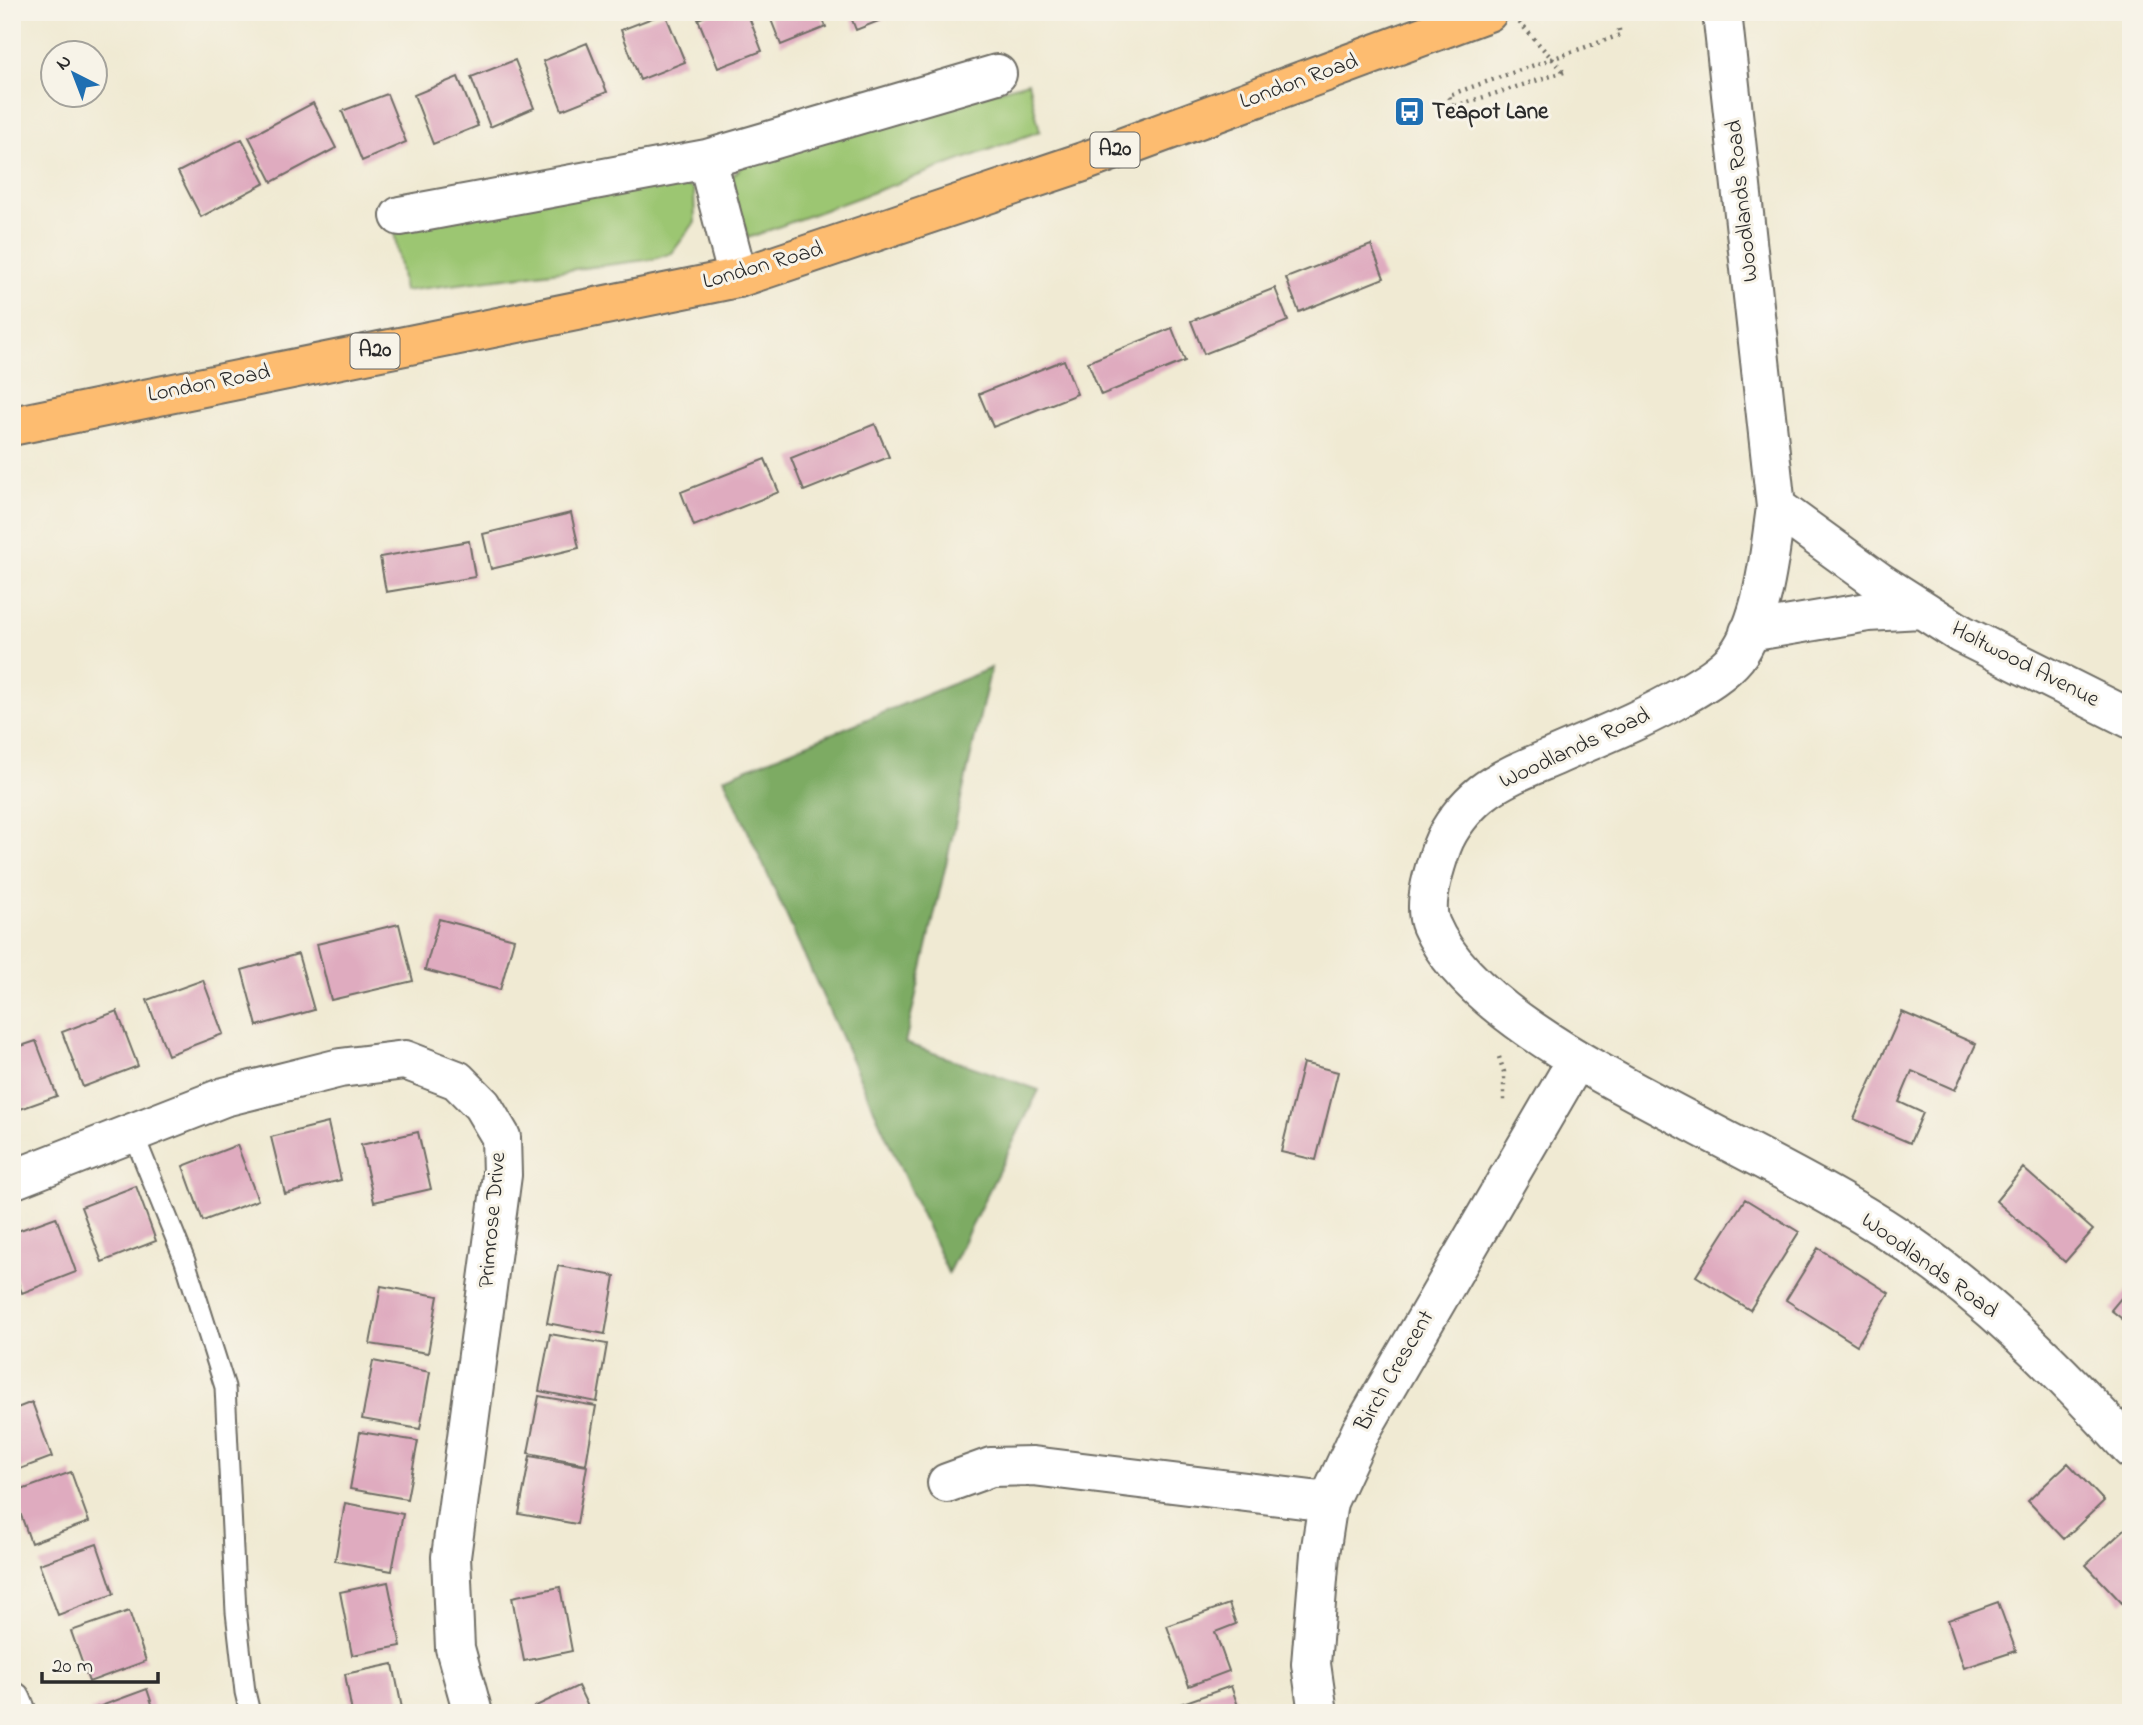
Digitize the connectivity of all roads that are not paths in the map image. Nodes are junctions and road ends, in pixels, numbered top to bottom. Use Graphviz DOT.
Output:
graph roads {
  1 [pos="1488,12"];
  2 [pos="1722,12"];
  3 [pos="997,75"];
  4 [pos="707,159"];
  5 [pos="400,216"];
  6 [pos="737,278"];
  7 [pos="12,426"];
  8 [pos="1776,507"];
  9 [pos="1920,609"];
  10 [pos="1749,632"];
  11 [pos="2131,719"];
  12 [pos="1576,1061"];
  13 [pos="133,1133"];
  14 [pos="12,1180"];
  15 [pos="2131,1448"];
  16 [pos="947,1483"];
  17 [pos="1328,1502"];
  18 [pos="12,1700"];
  19 [pos="17,1713"];
  20 [pos="250,1713"];
  21 [pos="473,1713"];
  22 [pos="1318,1713"];
  1 -- 6 [label="main road, London Road / A20"];
  2 -- 8 [label="street, Woodlands Road"];
  3 -- 4 [label="street"];
  4 -- 5 [label="street"];
  4 -- 6 [label="street"];
  6 -- 7 [label="main road, London Road / A20"];
  8 -- 9 [label="street, Holtwood Avenue"];
  8 -- 10 [label="street, Woodlands Road"];
  9 -- 10 [label="street"];
  9 -- 11 [label="street, Holtwood Avenue"];
  10 -- 12 [label="street, Woodlands Road"];
  12 -- 15 [label="street, Woodlands Road"];
  12 -- 17 [label="street, Birch Crescent"];
  13 -- 14 [label="street, Primrose Drive"];
  13 -- 20 [label="lane"];
  13 -- 21 [label="street, Primrose Drive"];
  16 -- 17 [label="street"];
  17 -- 22 [label="street, Birch Crescent"];
  18 -- 19 [label="street"];
}
